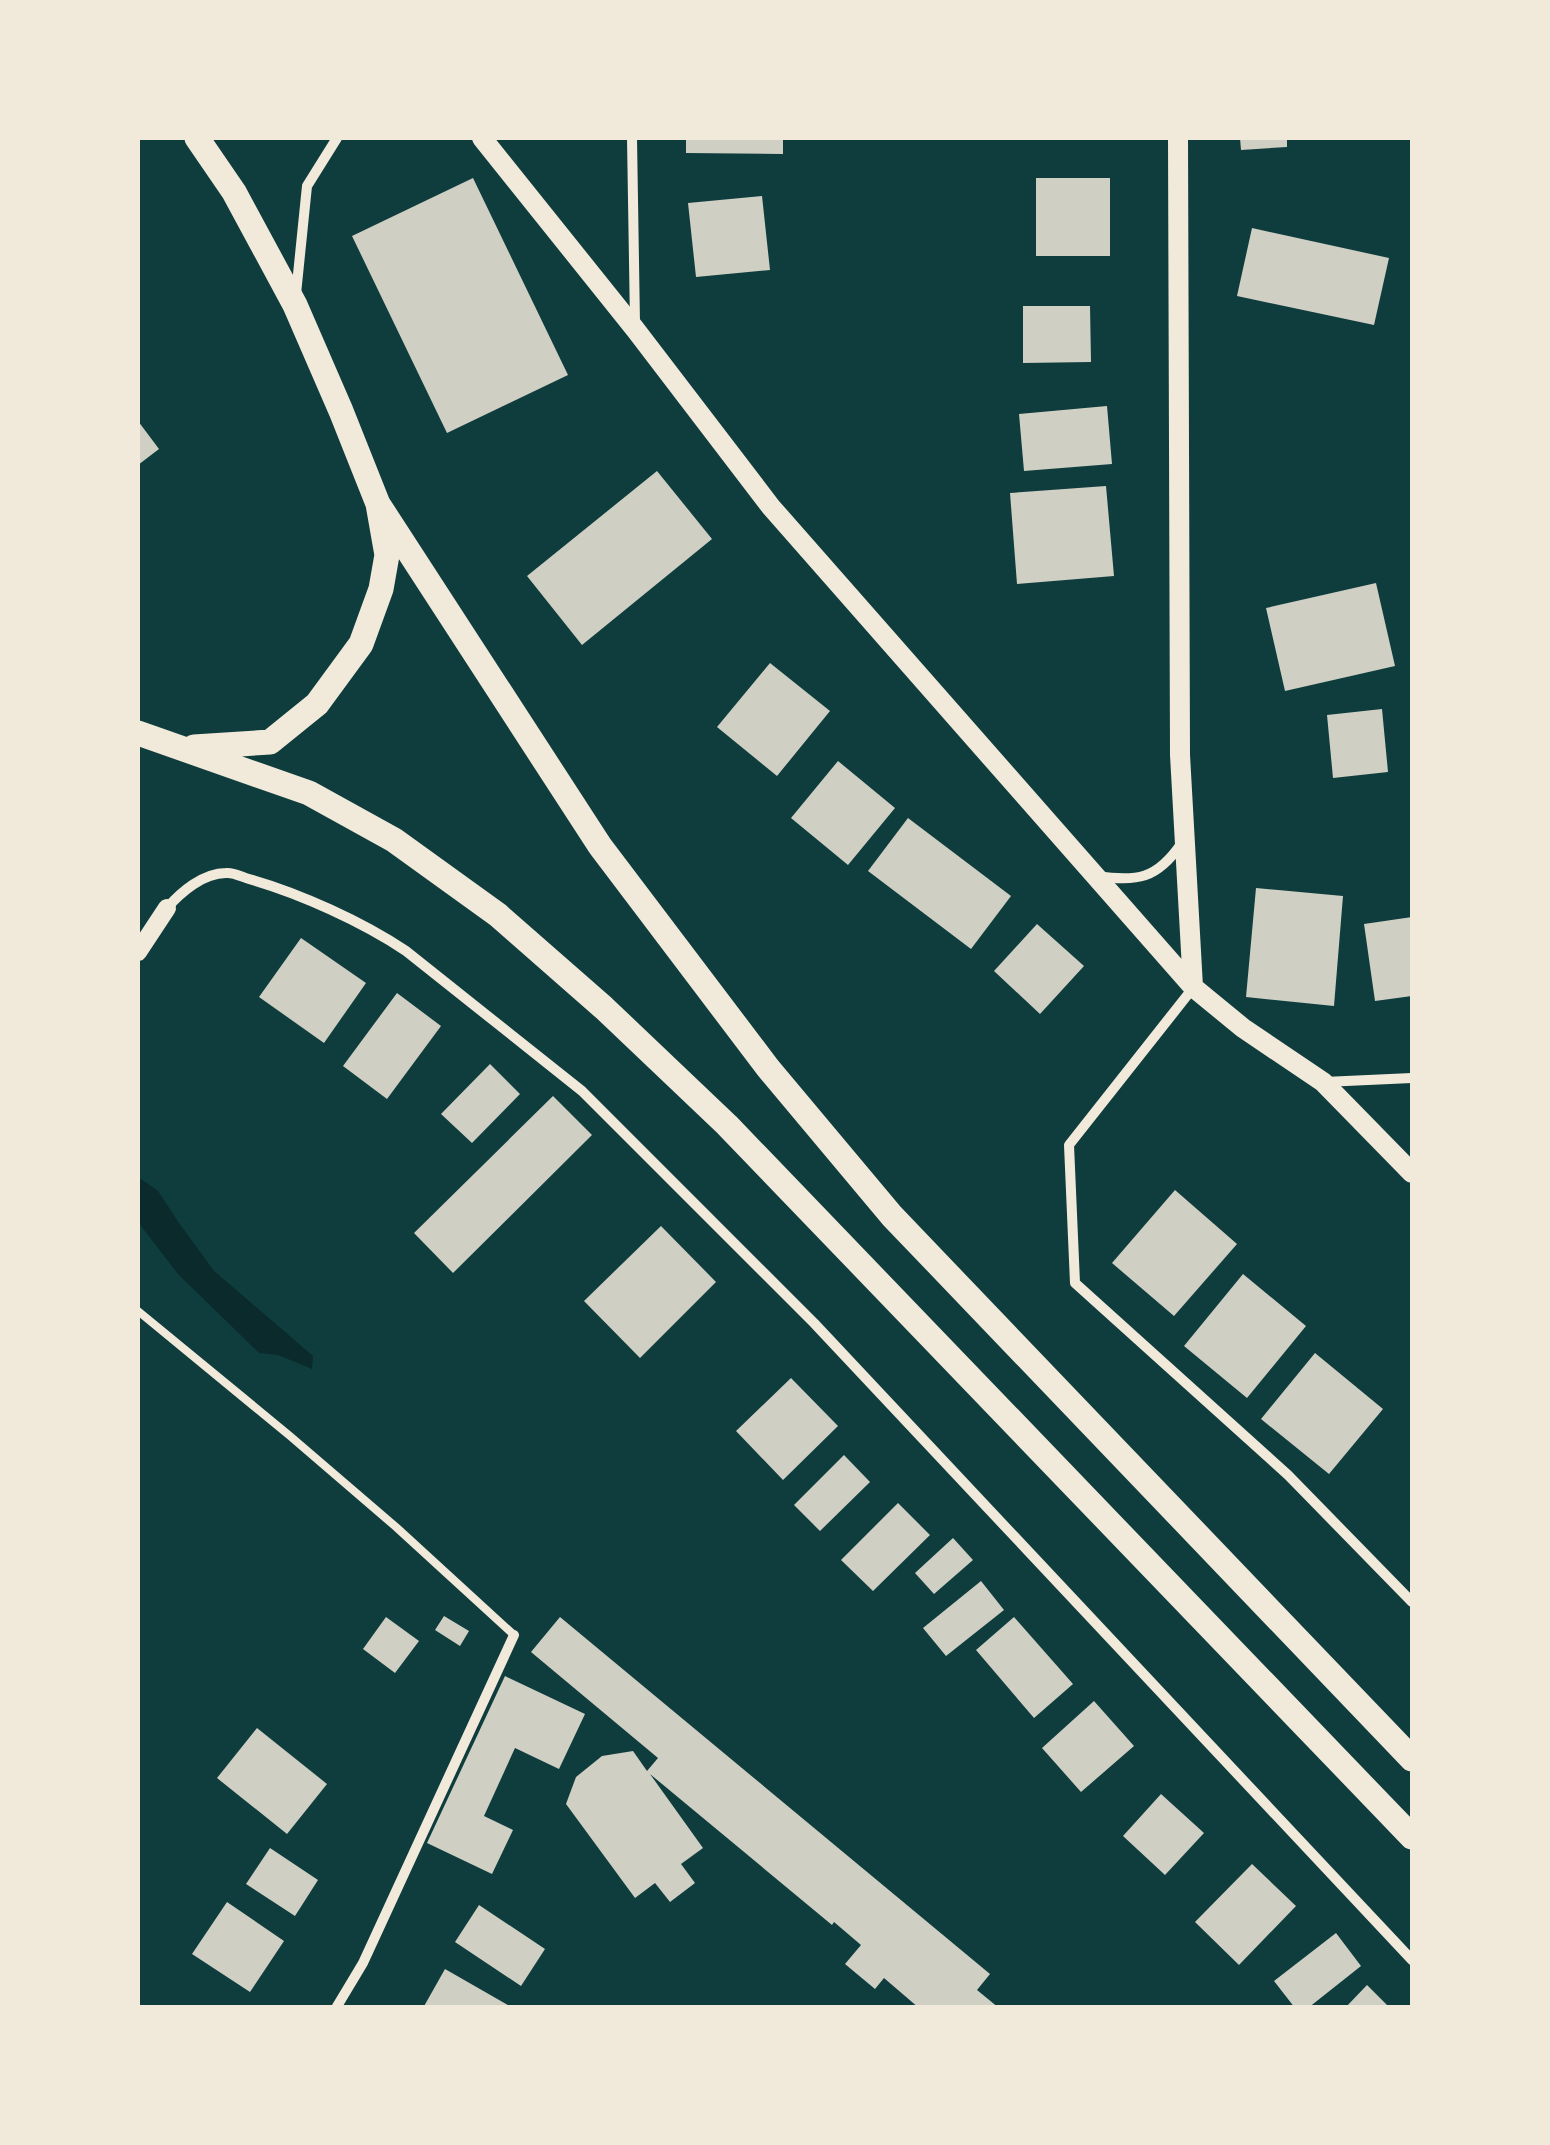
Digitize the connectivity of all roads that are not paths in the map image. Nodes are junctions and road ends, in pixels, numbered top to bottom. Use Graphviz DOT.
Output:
graph roads {
  1 [pos="197,138"];
  2 [pos="336,138"];
  3 [pos="482,138"];
  4 [pos="632,138"];
  5 [pos="1178,138"];
  6 [pos="295,305"];
  7 [pos="635,329"];
  8 [pos="378,504"];
  9 [pos="138,733"];
  10 [pos="184,748"];
  11 [pos="1185,839"];
  12 [pos="1096,876"];
  13 [pos="167,908"];
  14 [pos="138,952"];
  15 [pos="1193,987"];
  16 [pos="1412,1078"];
  17 [pos="1323,1082"];
  18 [pos="1412,1172"];
  19 [pos="138,1311"];
  20 [pos="1412,1602"];
  21 [pos="514,1635"];
  22 [pos="1412,1759"];
  23 [pos="1412,1837"];
  24 [pos="1412,1960"];
  25 [pos="336,2008"];
  1 -- 6 [label="main road"];
  2 -- 6 [label="street"];
  3 -- 7 [label="main road"];
  4 -- 7 [label="street"];
  5 -- 11 [label="main road"];
  6 -- 8 [label="main road"];
  7 -- 12 [label="main road"];
  8 -- 10 [label="main road"];
  8 -- 22 [label="main road"];
  9 -- 10 [label="main road"];
  10 -- 23 [label="main road"];
  11 -- 12 [label="street"];
  11 -- 15 [label="main road"];
  12 -- 15 [label="main road"];
  13 -- 14 [label="street"];
  13 -- 24 [label="street"];
  15 -- 17 [label="main road"];
  15 -- 20 [label="street"];
  16 -- 17 [label="street"];
  17 -- 18 [label="main road"];
  19 -- 21 [label="lane"];
  21 -- 25 [label="street"];
}
